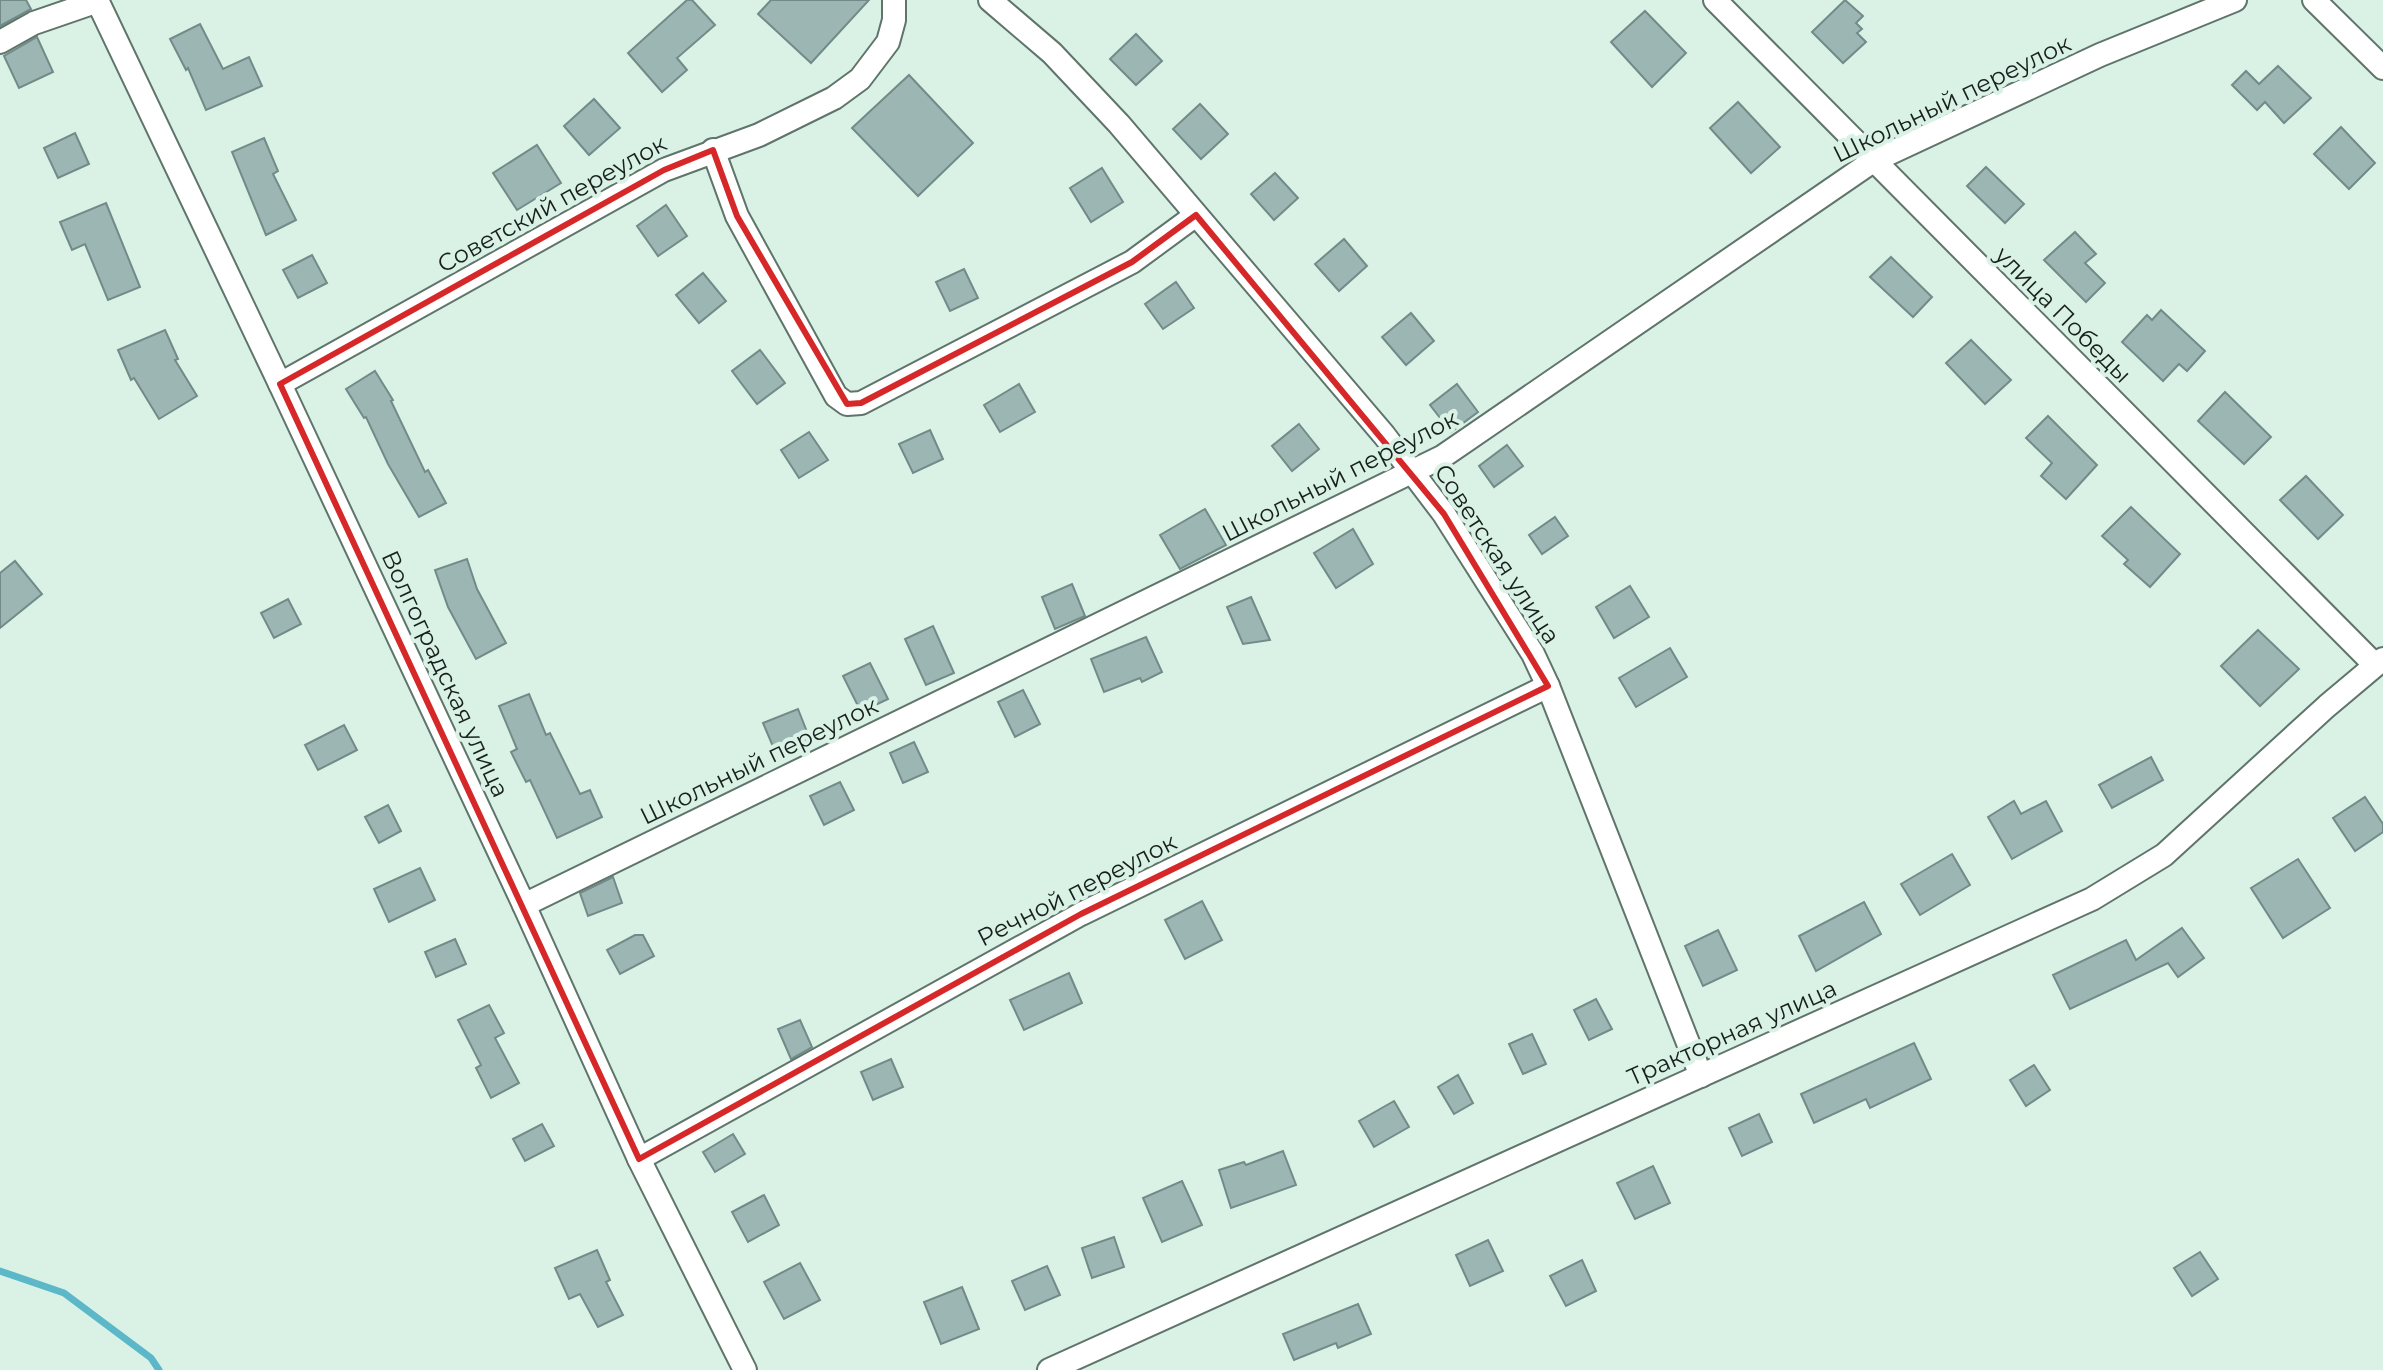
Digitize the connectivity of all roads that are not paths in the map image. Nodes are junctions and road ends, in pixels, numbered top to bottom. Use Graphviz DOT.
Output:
graph roads {
  1 [pos="894,0"];
  2 [pos="990,0"];
  3 [pos="1715,0"];
  4 [pos="2235,0"];
  5 [pos="2314,0"];
  6 [pos="98,1"];
  7 [pos="0,42"];
  8 [pos="2383,68"];
  9 [pos="713,150"];
  10 [pos="1873,161"];
  11 [pos="1196,215"];
  12 [pos="280,384"];
  13 [pos="1412,472"];
  14 [pos="2379,662"];
  15 [pos="1548,686"];
  16 [pos="524,905"];
  17 [pos="1701,1076"];
  18 [pos="639,1159"];
  19 [pos="745,1370"];
  20 [pos="1049,1370"];
  1 -- 9 [label="street, Советский переулок"];
  2 -- 11 [label="street, Советская улица"];
  3 -- 10 [label="street, улица Победы"];
  4 -- 10 [label="street, Школьный переулок"];
  5 -- 8 [label="street"];
  6 -- 7 [label="street"];
  6 -- 12 [label="street, Волгоградская улица"];
  9 -- 11 [label="street"];
  9 -- 12 [label="street, Советский переулок"];
  10 -- 13 [label="street, Школьный переулок"];
  10 -- 14 [label="street, улица Победы"];
  11 -- 13 [label="street, Советская улица"];
  12 -- 16 [label="street, Волгоградская улица"];
  13 -- 15 [label="street, Советская улица"];
  13 -- 16 [label="street, Школьный переулок"];
  14 -- 17 [label="street, Тракторная улица"];
  15 -- 17 [label="street, Советская улица"];
  15 -- 18 [label="street, Речной переулок"];
  16 -- 18 [label="street, Волгоградская улица"];
  17 -- 20 [label="street, Тракторная улица"];
  18 -- 19 [label="street, Волгоградская улица"];
}
